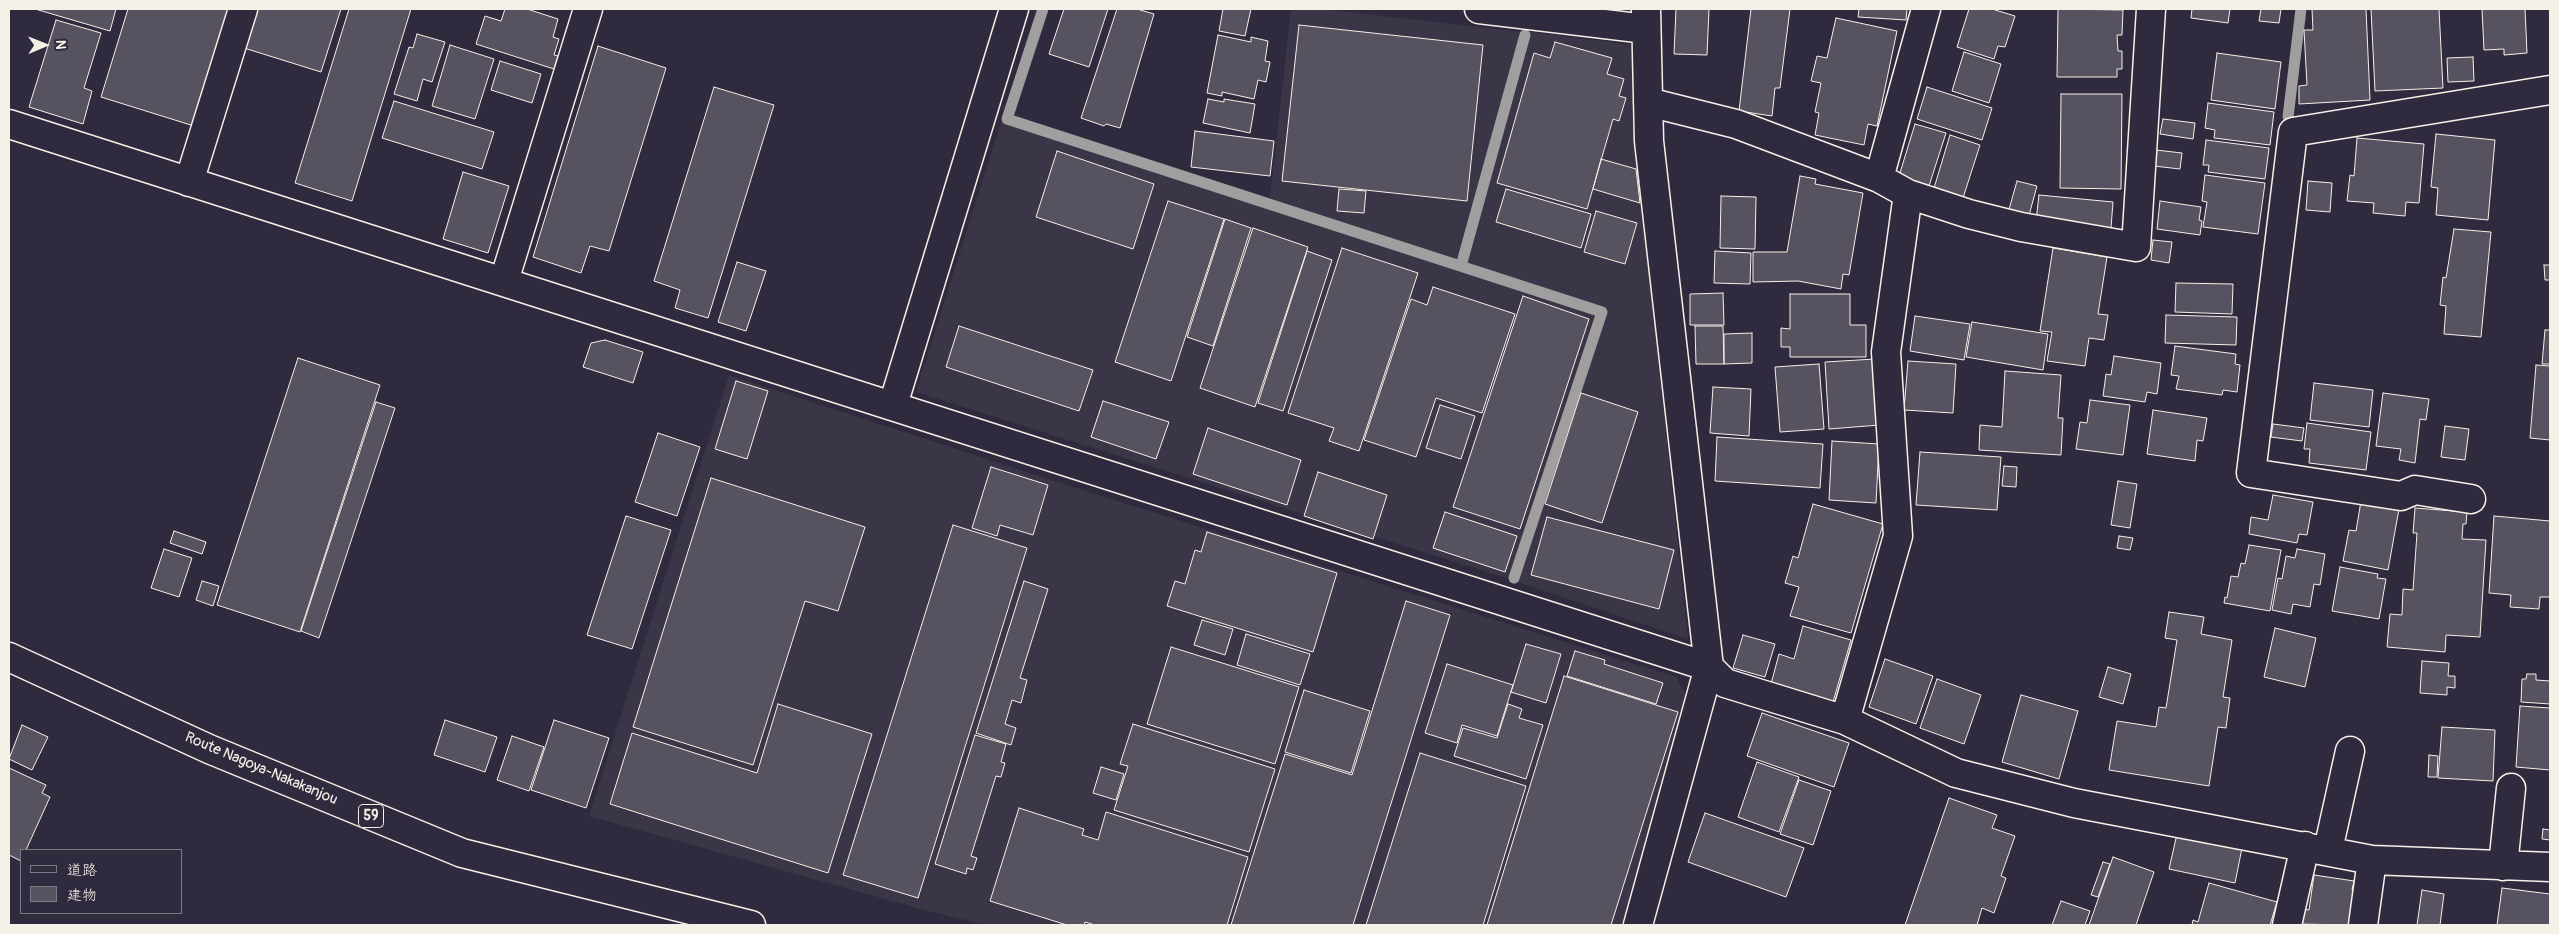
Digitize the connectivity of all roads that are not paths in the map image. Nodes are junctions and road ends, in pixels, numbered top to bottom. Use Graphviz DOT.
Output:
graph roads {
  1 [pos="243,9"];
  2 [pos="588,9"];
  3 [pos="1014,9"];
  4 [pos="1479,9"];
  5 [pos="1926,9"];
  6 [pos="2151,9"];
  7 [pos="1646,19"];
  8 [pos="2550,90"];
  9 [pos="1648,102"];
  10 [pos="9,124"];
  11 [pos="1879,178"];
  12 [pos="189,182"];
  13 [pos="1908,194"];
  14 [pos="504,281"];
  15 [pos="893,405"];
  16 [pos="2470,499"];
  17 [pos="9,657"];
  18 [pos="1709,667"];
  19 [pos="1845,720"];
  20 [pos="2350,750"];
  21 [pos="2511,788"];
  22 [pos="2316,848"];
  23 [pos="2372,860"];
  24 [pos="2503,866"];
  25 [pos="2550,867"];
  26 [pos="751,925"];
  27 [pos="1638,925"];
  28 [pos="2287,925"];
  29 [pos="2363,925"];
  1 -- 12 [label="street"];
  2 -- 14 [label="street"];
  3 -- 15 [label="street"];
  4 -- 7 [label="street"];
  5 -- 11 [label="street"];
  6 -- 13 [label="street"];
  7 -- 9 [label="street"];
  8 -- 16 [label="street"];
  9 -- 11 [label="street"];
  9 -- 18 [label="street"];
  10 -- 12 [label="street"];
  11 -- 13 [label="street"];
  12 -- 14 [label="street"];
  13 -- 19 [label="street"];
  14 -- 15 [label="street"];
  15 -- 18 [label="street"];
  17 -- 26 [label="street, Route Nagoya-Nakakanjou / 59"];
  18 -- 19 [label="street"];
  18 -- 27 [label="street"];
  19 -- 22 [label="street"];
  20 -- 22 [label="street"];
  21 -- 24 [label="street"];
  22 -- 23 [label="street"];
  22 -- 28 [label="street"];
  23 -- 24 [label="street"];
  23 -- 29 [label="street"];
  24 -- 25 [label="street"];
}
